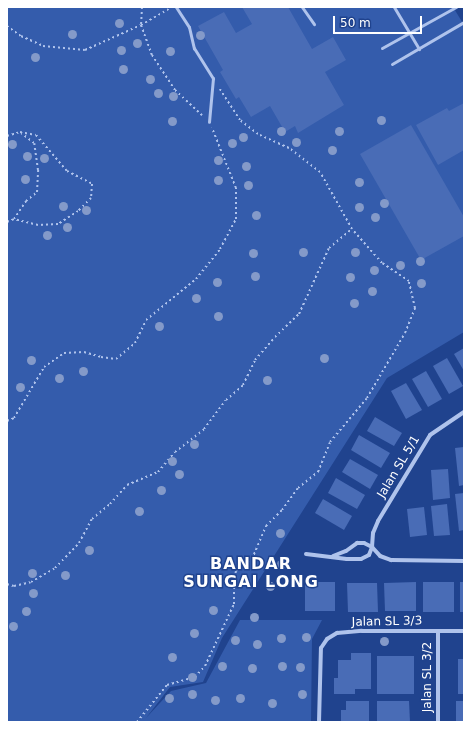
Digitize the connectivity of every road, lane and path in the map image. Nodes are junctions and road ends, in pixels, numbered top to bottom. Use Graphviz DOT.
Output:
graph roads {
  1 [pos="142,7"];
  2 [pos="171,7"];
  3 [pos="176,7"];
  4 [pos="302,7"];
  5 [pos="394,7"];
  6 [pos="456,7"];
  7 [pos="464,22"];
  8 [pos="314,24"];
  9 [pos="141,25"];
  10 [pos="7,26"];
  11 [pos="409,32"];
  12 [pos="382,48"];
  13 [pos="418,48"];
  14 [pos="392,64"];
  15 [pos="213,78"];
  16 [pos="209,122"];
  17 [pos="20,132"];
  18 [pos="7,136"];
  19 [pos="14,219"];
  20 [pos="7,222"];
  21 [pos="352,229"];
  22 [pos="464,412"];
  23 [pos="7,420"];
  24 [pos="372,547"];
  25 [pos="306,554"];
  26 [pos="332,556"];
  27 [pos="464,561"];
  28 [pos="7,584"];
  29 [pos="438,631"];
  30 [pos="464,631"];
  31 [pos="137,722"];
  32 [pos="319,722"];
  33 [pos="438,722"];
  1 -- 9 [label="path"];
  2 -- 9 [label="path"];
  3 -- 15 [label="lane"];
  4 -- 8 [label="lane"];
  5 -- 11 [label="lane"];
  6 -- 11 [label="lane"];
  7 -- 13 [label="lane"];
  9 -- 10 [label="path"];
  9 -- 16 [label="path"];
  11 -- 12 [label="lane"];
  11 -- 13 [label="lane"];
  13 -- 14 [label="lane"];
  15 -- 16 [label="lane"];
  15 -- 21 [label="path"];
  16 -- 23 [label="path"];
  17 -- 18 [label="path"];
  17 -- 19 [label="path"];
  17 -- 19 [label="path"];
  19 -- 20 [label="path"];
  21 -- 28 [label="path"];
  21 -- 31 [label="path"];
  22 -- 24 [label="street, Jalan SL 5/1"];
  24 -- 26 [label="street"];
  24 -- 26 [label="street"];
  24 -- 27 [label="street"];
  25 -- 26 [label="street"];
  29 -- 30 [label="street, Jalan SL 3/3"];
  29 -- 32 [label="street, Jalan SL 3/3"];
  29 -- 33 [label="street, Jalan SL 3/2"];
}
